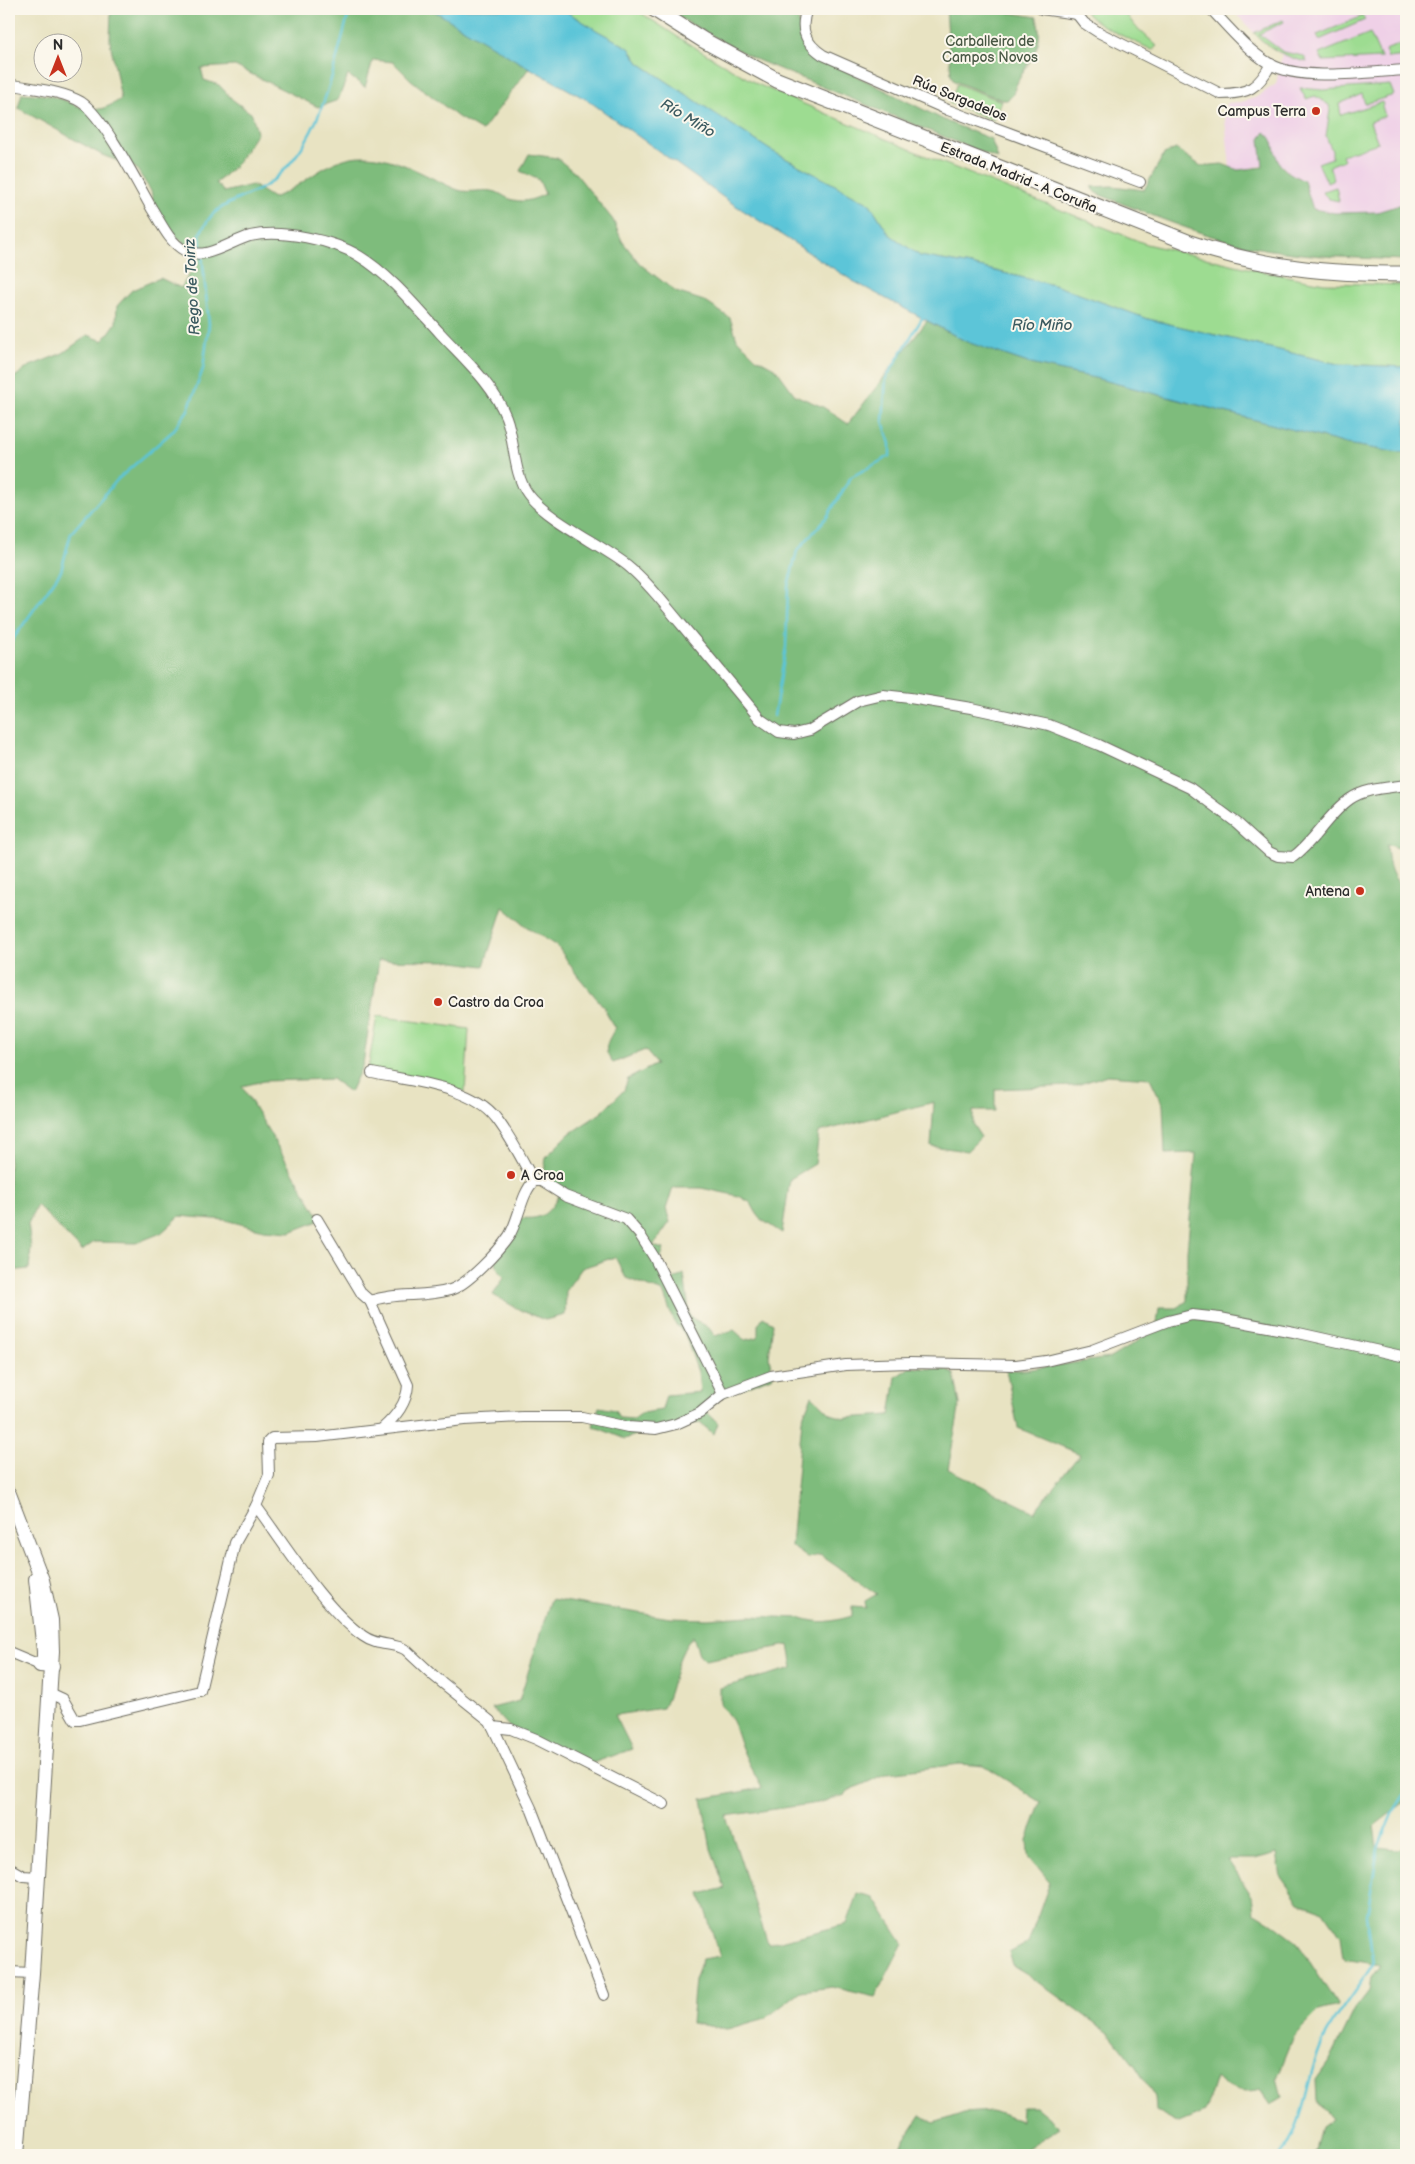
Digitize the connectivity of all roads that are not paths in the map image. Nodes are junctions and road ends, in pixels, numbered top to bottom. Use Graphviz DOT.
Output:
graph roads {
  1 [pos="654,9"];
  2 [pos="808,9"];
  3 [pos="1041,9"];
  4 [pos="1211,9"];
  5 [pos="1075,12"];
  6 [pos="1270,64"];
  7 [pos="1406,70"];
  8 [pos="9,84"];
  9 [pos="1140,182"];
  10 [pos="1406,274"];
  11 [pos="1406,785"];
  12 [pos="372,1073"];
  13 [pos="534,1181"];
  14 [pos="318,1219"];
  15 [pos="370,1301"];
  16 [pos="1406,1357"];
  17 [pos="723,1394"];
  18 [pos="383,1428"];
  19 [pos="9,1494"];
  20 [pos="256,1506"];
  21 [pos="9,1652"];
  22 [pos="46,1666"];
  23 [pos="50,1693"];
  24 [pos="493,1727"];
  25 [pos="664,1804"];
  26 [pos="9,1868"];
  27 [pos="38,1877"];
  28 [pos="9,1972"];
  29 [pos="32,1972"];
  30 [pos="604,1995"];
  31 [pos="17,2155"];
  1 -- 10 [label="highway, Estrada Madrid - A Coruña"];
  2 -- 9 [label="street, Rúa Sargadelos"];
  3 -- 5 [label="street"];
  4 -- 6 [label="street"];
  5 -- 6 [label="street"];
  6 -- 7 [label="street"];
  8 -- 11 [label="street"];
  12 -- 13 [label="street"];
  13 -- 15 [label="street"];
  13 -- 17 [label="street"];
  14 -- 15 [label="street"];
  15 -- 18 [label="street"];
  16 -- 17 [label="street"];
  17 -- 18 [label="street"];
  18 -- 20 [label="street"];
  19 -- 22 [label="main road"];
  20 -- 23 [label="street"];
  20 -- 24 [label="street"];
  21 -- 22 [label="street"];
  22 -- 23 [label="main road"];
  23 -- 27 [label="main road"];
  24 -- 25 [label="street"];
  24 -- 30 [label="street"];
  26 -- 27 [label="street"];
  27 -- 29 [label="main road"];
  28 -- 29 [label="street"];
  29 -- 31 [label="main road"];
}
